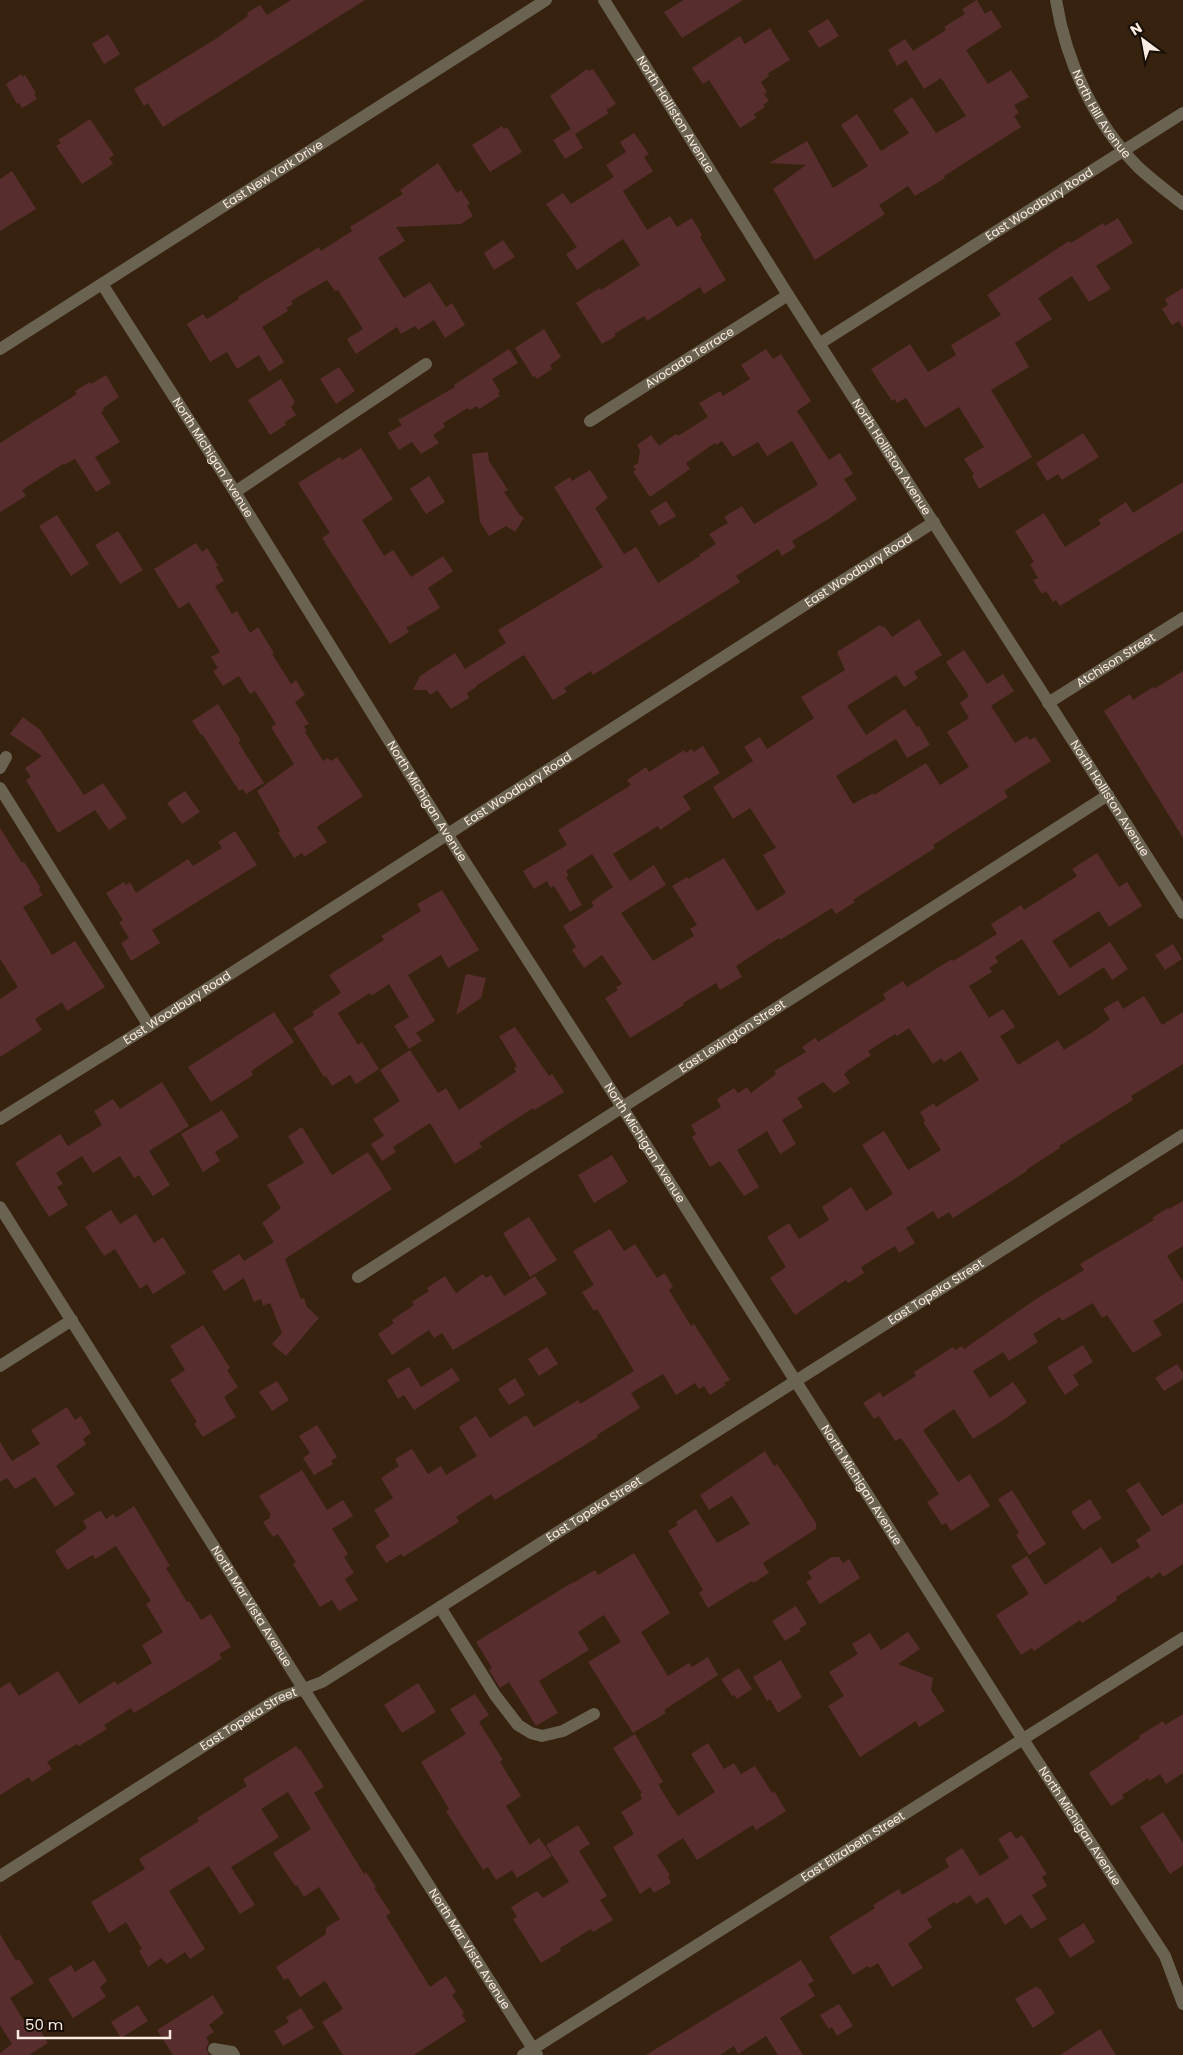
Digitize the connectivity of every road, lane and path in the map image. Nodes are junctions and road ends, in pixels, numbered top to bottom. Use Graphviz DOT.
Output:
graph roads {
  1 [pos="546,0"];
  2 [pos="604,0"];
  3 [pos="1056,0"];
  4 [pos="1183,113"];
  5 [pos="1124,150"];
  6 [pos="1183,204"];
  7 [pos="102,284"];
  8 [pos="788,295"];
  9 [pos="819,344"];
  10 [pos="0,349"];
  11 [pos="426,364"];
  12 [pos="590,421"];
  13 [pos="235,492"];
  14 [pos="934,522"];
  15 [pos="1183,618"];
  16 [pos="1048,703"];
  17 [pos="0,788"];
  18 [pos="1108,795"];
  19 [pos="447,834"];
  20 [pos="1183,913"];
  21 [pos="148,1026"];
  22 [pos="622,1107"];
  23 [pos="0,1119"];
  24 [pos="1183,1135"];
  25 [pos="0,1207"];
  26 [pos="358,1277"];
  27 [pos="72,1320"];
  28 [pos="0,1366"];
  29 [pos="795,1380"];
  30 [pos="440,1607"];
  31 [pos="1183,1638"];
  32 [pos="303,1688"];
  33 [pos="594,1714"];
  34 [pos="1023,1739"];
  35 [pos="0,1876"];
  36 [pos="1183,2004"];
  37 [pos="214,2049"];
  38 [pos="531,2053"];
  39 [pos="234,2055"];
  1 -- 7 [label="street, East New York Drive"];
  2 -- 8 [label="street, North Holliston Avenue"];
  3 -- 5 [label="street, North Hill Avenue"];
  4 -- 5 [label="street, East Woodbury Road"];
  5 -- 6 [label="street, North Hill Avenue"];
  5 -- 9 [label="street, East Woodbury Road"];
  7 -- 10 [label="street, East New York Drive"];
  7 -- 13 [label="street, North Michigan Avenue"];
  8 -- 9 [label="street, North Holliston Avenue"];
  8 -- 12 [label="street, Avocado Terrace"];
  9 -- 14 [label="street, North Holliston Avenue"];
  11 -- 13 [label="street"];
  13 -- 19 [label="street, North Michigan Avenue"];
  14 -- 16 [label="street, North Holliston Avenue"];
  14 -- 19 [label="street, East Woodbury Road"];
  15 -- 16 [label="street, Atchison Street"];
  16 -- 18 [label="street, North Holliston Avenue"];
  17 -- 21 [label="street"];
  18 -- 20 [label="street, North Holliston Avenue"];
  18 -- 22 [label="street, East Lexington Street"];
  19 -- 21 [label="street, East Woodbury Road"];
  19 -- 22 [label="street, North Michigan Avenue"];
  21 -- 23 [label="street, East Woodbury Road"];
  22 -- 26 [label="street, East Lexington Street"];
  22 -- 29 [label="street, North Michigan Avenue"];
  24 -- 29 [label="street, East Topeka Street"];
  25 -- 27 [label="street, North Mar Vista Avenue"];
  27 -- 28 [label="street"];
  27 -- 32 [label="street, North Mar Vista Avenue"];
  29 -- 30 [label="street, East Topeka Street"];
  29 -- 34 [label="street, North Michigan Avenue"];
  30 -- 32 [label="street, East Topeka Street"];
  30 -- 33 [label="street"];
  31 -- 34 [label="street, East Elizabeth Street"];
  32 -- 35 [label="street, East Topeka Street"];
  32 -- 38 [label="street, North Mar Vista Avenue"];
  34 -- 36 [label="street, North Michigan Avenue"];
  34 -- 38 [label="street, East Elizabeth Street"];
  37 -- 39 [label="street"];
}
